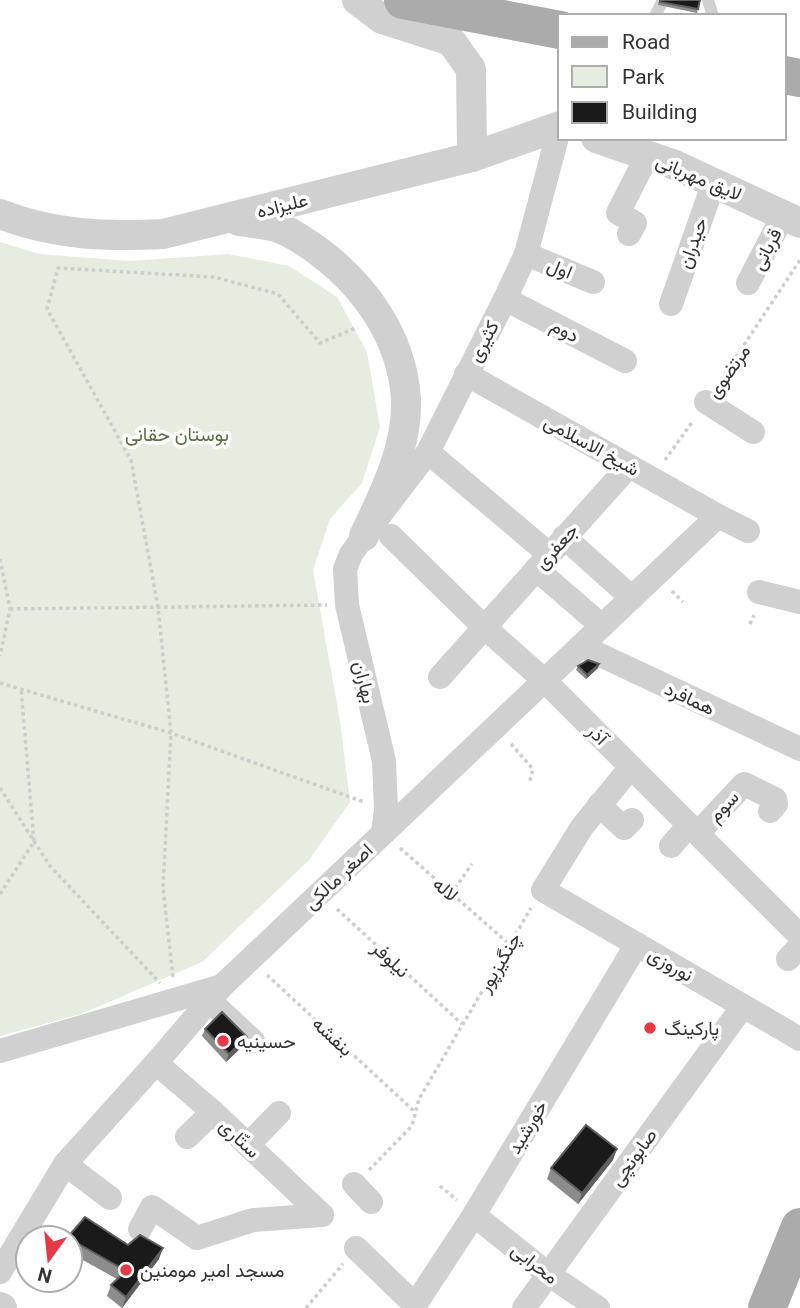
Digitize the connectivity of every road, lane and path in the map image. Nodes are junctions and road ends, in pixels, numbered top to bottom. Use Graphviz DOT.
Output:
graph roads {
  1 [pos="357,0"];
  2 [pos="403,0"];
  3 [pos="507,10"];
  4 [pos="558,29"];
  5 [pos="558,127"];
  6 [pos="558,134"];
  7 [pos="602,140"];
  8 [pos="648,156"];
  9 [pos="472,157"];
  10 [pos="714,182"];
  11 [pos="0,214"];
  12 [pos="792,218"];
  13 [pos="228,219"];
  14 [pos="629,234"];
  15 [pos="526,254"];
  16 [pos="800,260"];
  17 [pos="593,282"];
  18 [pos="748,283"];
  19 [pos="505,299"];
  20 [pos="671,303"];
  21 [pos="380,319"];
  22 [pos="625,361"];
  23 [pos="466,374"];
  24 [pos="706,402"];
  25 [pos="753,432"];
  26 [pos="428,452"];
  27 [pos="629,466"];
  28 [pos="652,479"];
  29 [pos="718,516"];
  30 [pos="748,531"];
  31 [pos="377,536"];
  32 [pos="550,553"];
  33 [pos="0,558"];
  34 [pos="759,592"];
  35 [pos="632,598"];
  36 [pos="800,602"];
  37 [pos="347,605"];
  38 [pos="159,607"];
  39 [pos="10,609"];
  40 [pos="602,626"];
  41 [pos="484,627"];
  42 [pos="581,646"];
  43 [pos="0,656"];
  44 [pos="440,677"];
  45 [pos="545,681"];
  46 [pos="0,683"];
  47 [pos="21,688"];
  48 [pos="495,727"];
  49 [pos="172,733"];
  50 [pos="800,749"];
  51 [pos="631,766"];
  52 [pos="529,783"];
  53 [pos="0,788"];
  54 [pos="598,805"];
  55 [pos="771,811"];
  56 [pos="632,820"];
  57 [pos="384,822"];
  58 [pos="694,829"];
  59 [pos="34,842"];
  60 [pos="671,846"];
  61 [pos="472,864"];
  62 [pos="542,890"];
  63 [pos="320,893"];
  64 [pos="0,894"];
  65 [pos="452,894"];
  66 [pos="800,936"];
  67 [pos="509,944"];
  68 [pos="637,944"];
  69 [pos="250,959"];
  70 [pos="216,993"];
  71 [pos="176,999"];
  72 [pos="743,1006"];
  73 [pos="462,1024"];
  74 [pos="800,1039"];
  75 [pos="253,1041"];
  76 [pos="0,1051"];
  77 [pos="156,1063"];
  78 [pos="213,1112"];
  79 [pos="279,1113"];
  80 [pos="416,1113"];
  81 [pos="187,1137"];
  82 [pos="248,1144"];
  83 [pos="378,1162"];
  84 [pos="65,1164"];
  85 [pos="354,1184"];
  86 [pos="110,1198"];
  87 [pos="371,1202"];
  88 [pos="474,1214"];
  89 [pos="800,1227"];
  90 [pos="139,1229"];
  91 [pos="356,1248"];
  92 [pos="0,1272"];
  93 [pos="548,1274"];
  94 [pos="800,1286"];
  95 [pos="414,1306"];
  96 [pos="306,1308"];
  97 [pos="524,1308"];
  98 [pos="598,1308"];
  99 [pos="767,1308"];
  100 [pos="791,1308"];
  1 -- 9 [label="street"];
  2 -- 3 [label="main road"];
  3 -- 4 [label="main road"];
  5 -- 9 [label="street, علیزاده"];
  6 -- 15 [label="street, کثیری"];
  7 -- 8 [label="street, لایق مهربانی"];
  8 -- 10 [label="street, لایق مهربانی"];
  8 -- 14 [label="street"];
  9 -- 13 [label="street, علیزاده"];
  10 -- 12 [label="street, لایق مهربانی"];
  10 -- 20 [label="street, حیدران"];
  11 -- 13 [label="street, علیزاده"];
  12 -- 18 [label="street, قربانی"];
  13 -- 21 [label="street"];
  15 -- 17 [label="street, اول"];
  15 -- 19 [label="street, کثیری"];
  16 -- 24 [label="path, مرتضوی"];
  19 -- 22 [label="street, دوم"];
  19 -- 23 [label="street, کثیری"];
  21 -- 31 [label="street"];
  21 -- 38 [label="path"];
  23 -- 26 [label="street, کثیری"];
  23 -- 27 [label="street, شیخ الاسلامی"];
  24 -- 25 [label="street"];
  24 -- 28 [label="path, مرتضوی"];
  26 -- 31 [label="street, کثیری"];
  26 -- 32 [label="street"];
  27 -- 28 [label="street, شیخ الاسلامی"];
  27 -- 32 [label="street, جعفری"];
  28 -- 29 [label="street, شیخ الاسلامی"];
  29 -- 30 [label="street, شیخ الاسلامی"];
  29 -- 35 [label="street, اصغر مالکی"];
  31 -- 37 [label="street, بهاران"];
  31 -- 41 [label="street, آذر"];
  32 -- 35 [label="street"];
  32 -- 40 [label="street"];
  32 -- 41 [label="street, جعفری"];
  33 -- 39 [label="path"];
  34 -- 36 [label="street"];
  35 -- 40 [label="street, اصغر مالکی"];
  37 -- 38 [label="path"];
  37 -- 57 [label="street, بهاران"];
  38 -- 39 [label="path"];
  38 -- 49 [label="path"];
  39 -- 43 [label="path"];
  40 -- 42 [label="street, اصغر مالکی"];
  41 -- 44 [label="street"];
  41 -- 45 [label="street, آذر"];
  42 -- 45 [label="street, اصغر مالکی"];
  42 -- 50 [label="street, همافرد"];
  45 -- 48 [label="street, اصغر مالکی"];
  45 -- 51 [label="street, آذر"];
  46 -- 47 [label="path"];
  47 -- 49 [label="path"];
  47 -- 59 [label="path"];
  48 -- 52 [label="path"];
  48 -- 57 [label="street, اصغر مالکی"];
  49 -- 57 [label="path"];
  49 -- 71 [label="path"];
  51 -- 54 [label="street"];
  51 -- 58 [label="street, آذر"];
  53 -- 59 [label="path"];
  54 -- 56 [label="street"];
  54 -- 62 [label="street"];
  55 -- 58 [label="street, سوم"];
  57 -- 63 [label="street, اصغر مالکی"];
  57 -- 65 [label="path, لاله"];
  58 -- 60 [label="street"];
  58 -- 66 [label="street, آذر"];
  59 -- 64 [label="path"];
  59 -- 71 [label="path"];
  61 -- 65 [label="path"];
  62 -- 67 [label="path, چنگیزپور"];
  62 -- 68 [label="street, نوروزی"];
  63 -- 69 [label="street, اصغر مالکی"];
  63 -- 73 [label="path, نیلوفر"];
  65 -- 67 [label="path, لاله"];
  67 -- 73 [label="path, چنگیزپور"];
  68 -- 72 [label="street, نوروزی"];
  68 -- 88 [label="street, خورشید"];
  69 -- 70 [label="street, اصغر مالکی"];
  69 -- 80 [label="path, بنفشه"];
  70 -- 71 [label="street"];
  70 -- 75 [label="street"];
  70 -- 77 [label="street, اصغر مالکی"];
  71 -- 76 [label="street"];
  72 -- 74 [label="street, نوروزی"];
  72 -- 93 [label="street, صابونچی"];
  73 -- 80 [label="path, چنگیزپور"];
  77 -- 78 [label="street, ستّاری"];
  77 -- 84 [label="street, اصغر مالکی"];
  78 -- 81 [label="street"];
  78 -- 82 [label="street, ستّاری"];
  79 -- 82 [label="street"];
  80 -- 83 [label="path, چنگیزپور"];
  82 -- 90 [label="street, ستّاری"];
  84 -- 86 [label="street"];
  84 -- 92 [label="street, اصغر مالکی"];
  85 -- 87 [label="street"];
  88 -- 93 [label="street, محرابی"];
  88 -- 95 [label="street, خورشید"];
  89 -- 99 [label="main road"];
  91 -- 95 [label="street"];
  91 -- 96 [label="path"];
  93 -- 97 [label="street, صابونچی"];
  93 -- 98 [label="street, محرابی"];
  94 -- 100 [label="main road"];
}
